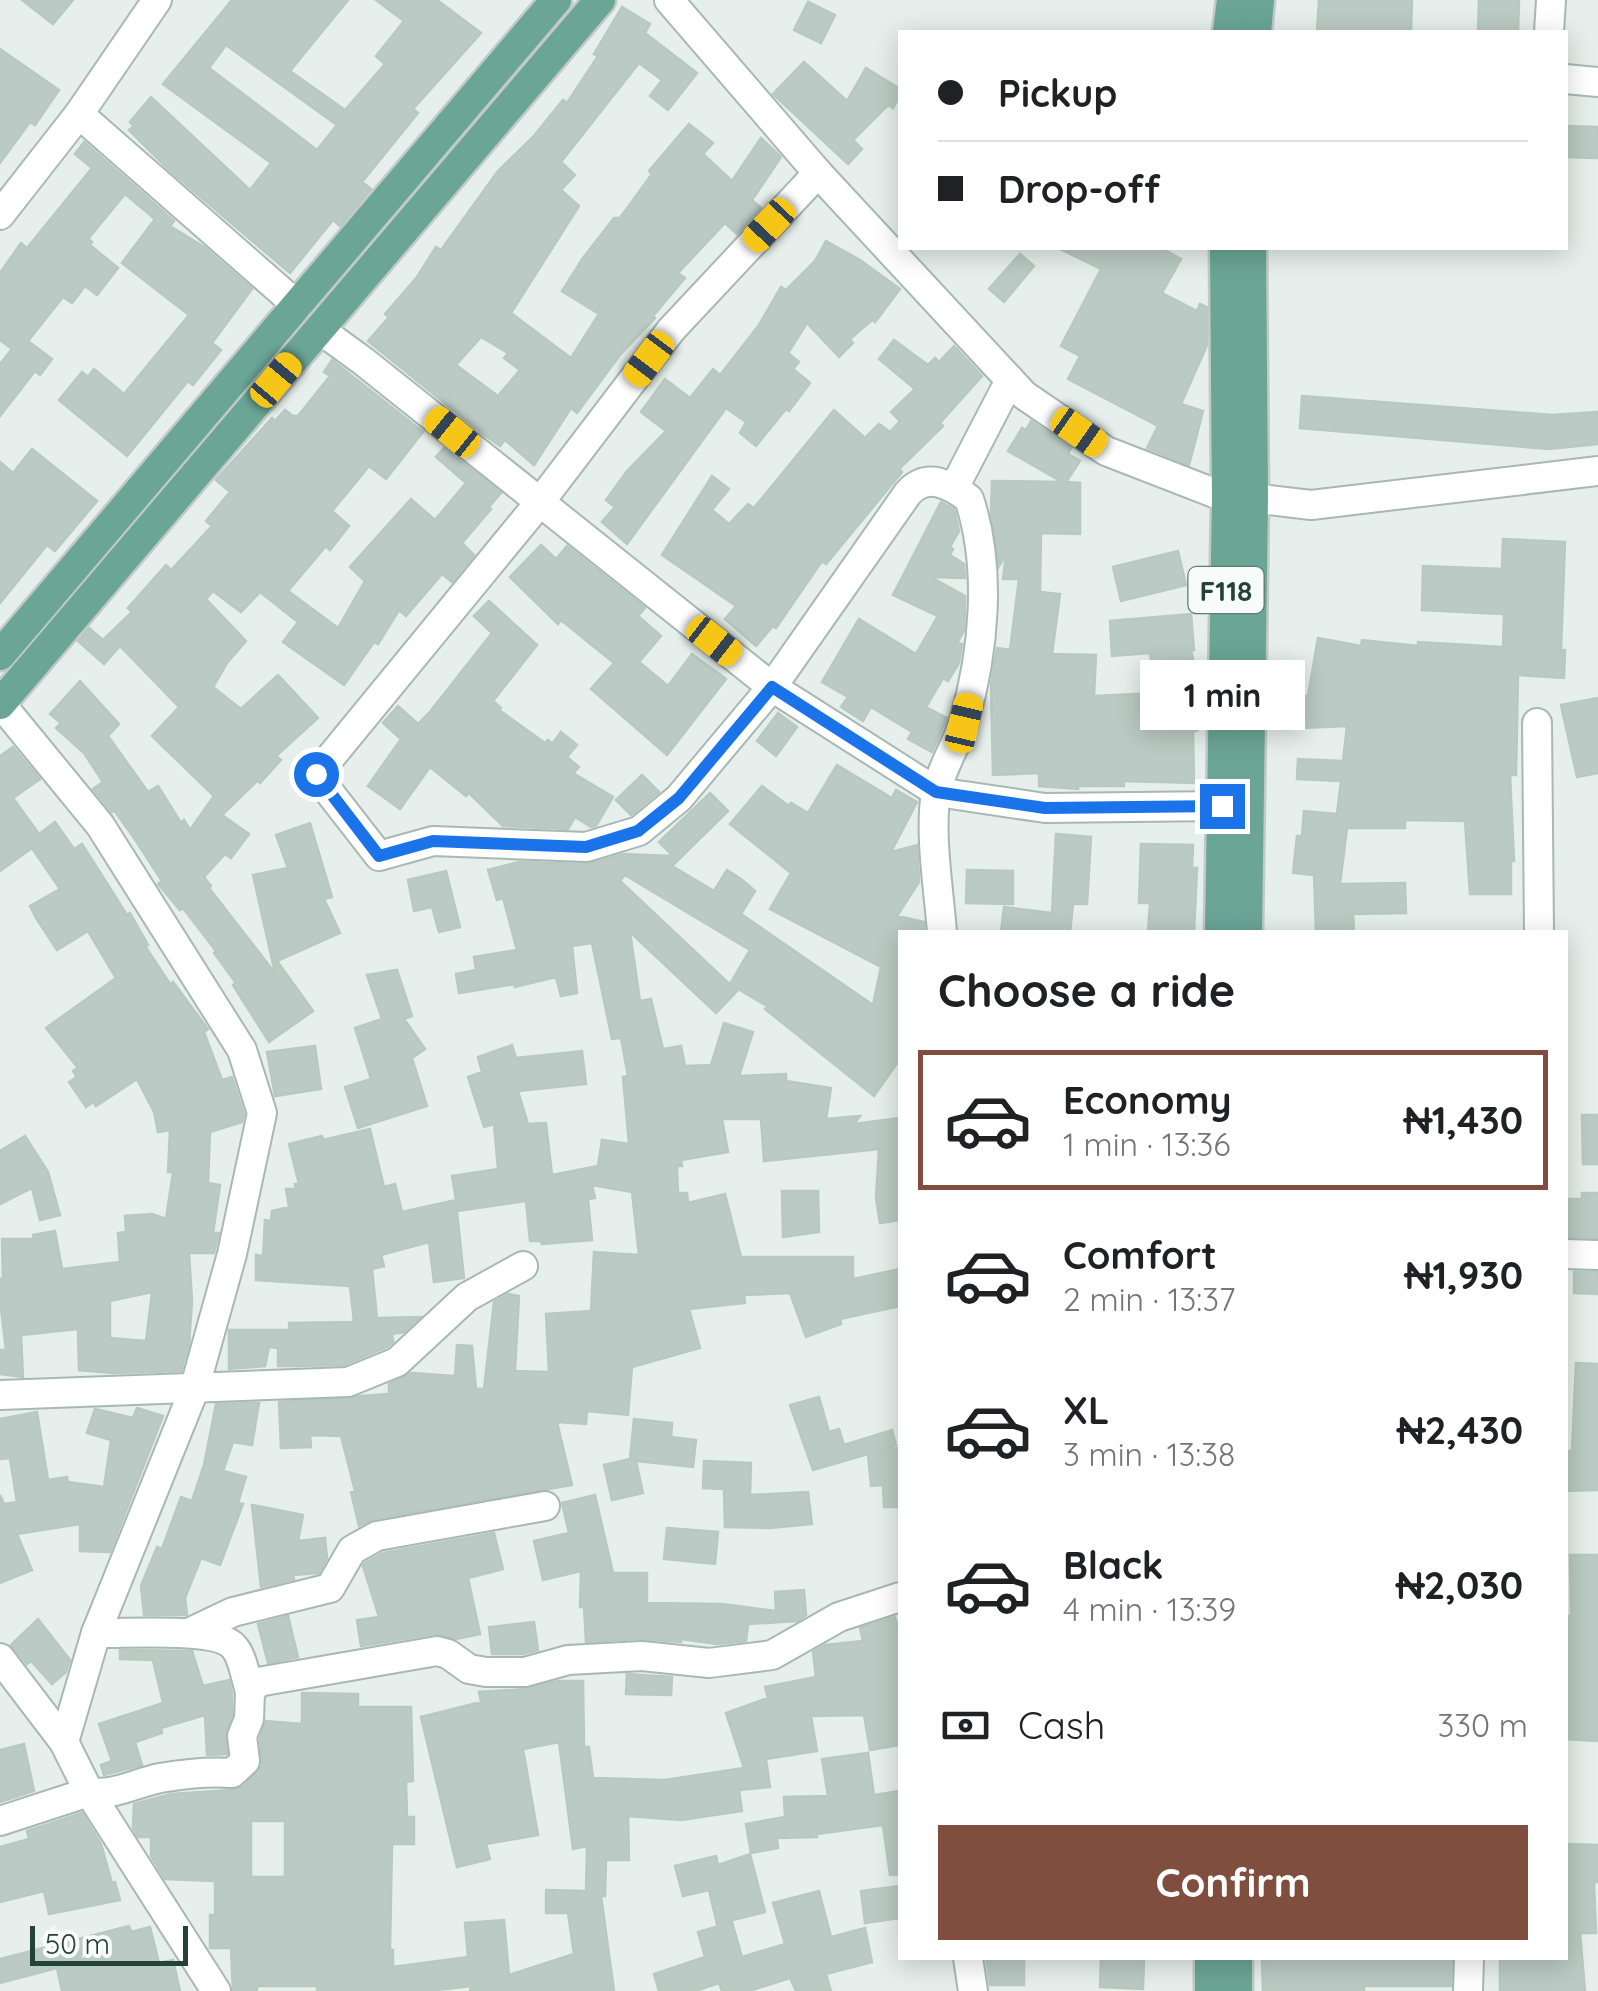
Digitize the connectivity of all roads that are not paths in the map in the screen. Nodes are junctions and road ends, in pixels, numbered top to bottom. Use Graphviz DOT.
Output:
graph roads {
  1 [pos="157,0"];
  2 [pos="556,0"];
  3 [pos="600,0"];
  4 [pos="669,0"];
  5 [pos="1232,0"];
  6 [pos="1259,0"];
  7 [pos="1551,0"];
  8 [pos="1228,30"];
  9 [pos="1256,30"];
  10 [pos="1550,30"];
  11 [pos="1568,79"];
  12 [pos="1598,82"];
  13 [pos="79,114"];
  14 [pos="438,140"];
  15 [pos="464,160"];
  16 [pos="818,173"];
  17 [pos="0,215"];
  18 [pos="1224,250"];
  19 [pos="1251,250"];
  20 [pos="298,306"];
  21 [pos="319,329"];
  22 [pos="1010,380"];
  23 [pos="1598,471"];
  24 [pos="954,488"];
  25 [pos="1240,498"];
  26 [pos="540,502"];
  27 [pos="103,532"];
  28 [pos="129,552"];
  29 [pos="0,655"];
  30 [pos="772,687"];
  31 [pos="0,704"];
  32 [pos="1537,723"];
  33 [pos="936,792"];
  34 [pos="1222,806"];
  35 [pos="942,930"];
  36 [pos="1220,930"];
  37 [pos="1247,930"];
  38 [pos="1538,930"];
  39 [pos="1568,1254"];
  40 [pos="1598,1254"];
  41 [pos="523,1266"];
  42 [pos="194,1390"];
  43 [pos="0,1395"];
  44 [pos="545,1506"];
  45 [pos="898,1598"];
  46 [pos="96,1632"];
  47 [pos="191,1632"];
  48 [pos="0,1658"];
  49 [pos="250,1692"];
  50 [pos="64,1742"];
  51 [pos="90,1792"];
  52 [pos="0,1821"];
  53 [pos="968,1960"];
  54 [pos="1210,1960"];
  55 [pos="1237,1960"];
  56 [pos="1470,1960"];
  57 [pos="216,1991"];
  58 [pos="972,1991"];
  59 [pos="1210,1991"];
  60 [pos="1237,1991"];
  61 [pos="1468,1991"];
  1 -- 13 [label="street"];
  2 -- 14 [label="main road"];
  3 -- 15 [label="main road"];
  4 -- 16 [label="street"];
  5 -- 8 [label="main road"];
  6 -- 9 [label="main road"];
  7 -- 10 [label="street"];
  11 -- 12 [label="street"];
  13 -- 17 [label="street"];
  13 -- 20 [label="street"];
  14 -- 15 [label="main road"];
  14 -- 20 [label="main road"];
  15 -- 21 [label="main road"];
  16 -- 22 [label="street"];
  16 -- 26 [label="street"];
  18 -- 25 [label="main road, F118"];
  19 -- 25 [label="main road, F118"];
  20 -- 27 [label="main road"];
  21 -- 26 [label="street"];
  21 -- 28 [label="main road"];
  22 -- 24 [label="street"];
  22 -- 25 [label="street"];
  23 -- 25 [label="street"];
  24 -- 30 [label="street"];
  24 -- 33 [label="street"];
  25 -- 34 [label="main road, F118"];
  25 -- 37 [label="main road, F118"];
  26 -- 30 [label="street"];
  26 -- 30 [label="street"];
  27 -- 28 [label="main road"];
  27 -- 29 [label="main road"];
  28 -- 31 [label="main road"];
  30 -- 33 [label="street"];
  31 -- 42 [label="street"];
  32 -- 38 [label="street"];
  33 -- 34 [label="street"];
  33 -- 35 [label="street"];
  34 -- 36 [label="main road, F118"];
  39 -- 40 [label="street"];
  41 -- 42 [label="street"];
  42 -- 43 [label="street"];
  42 -- 46 [label="street"];
  44 -- 47 [label="street"];
  45 -- 49 [label="street"];
  46 -- 47 [label="street"];
  46 -- 50 [label="street"];
  47 -- 49 [label="street"];
  48 -- 50 [label="street"];
  49 -- 51 [label="street"];
  50 -- 51 [label="street"];
  51 -- 52 [label="street"];
  51 -- 57 [label="street"];
  53 -- 58 [label="street"];
  54 -- 59 [label="main road"];
  55 -- 60 [label="main road"];
  56 -- 61 [label="street"];
}
